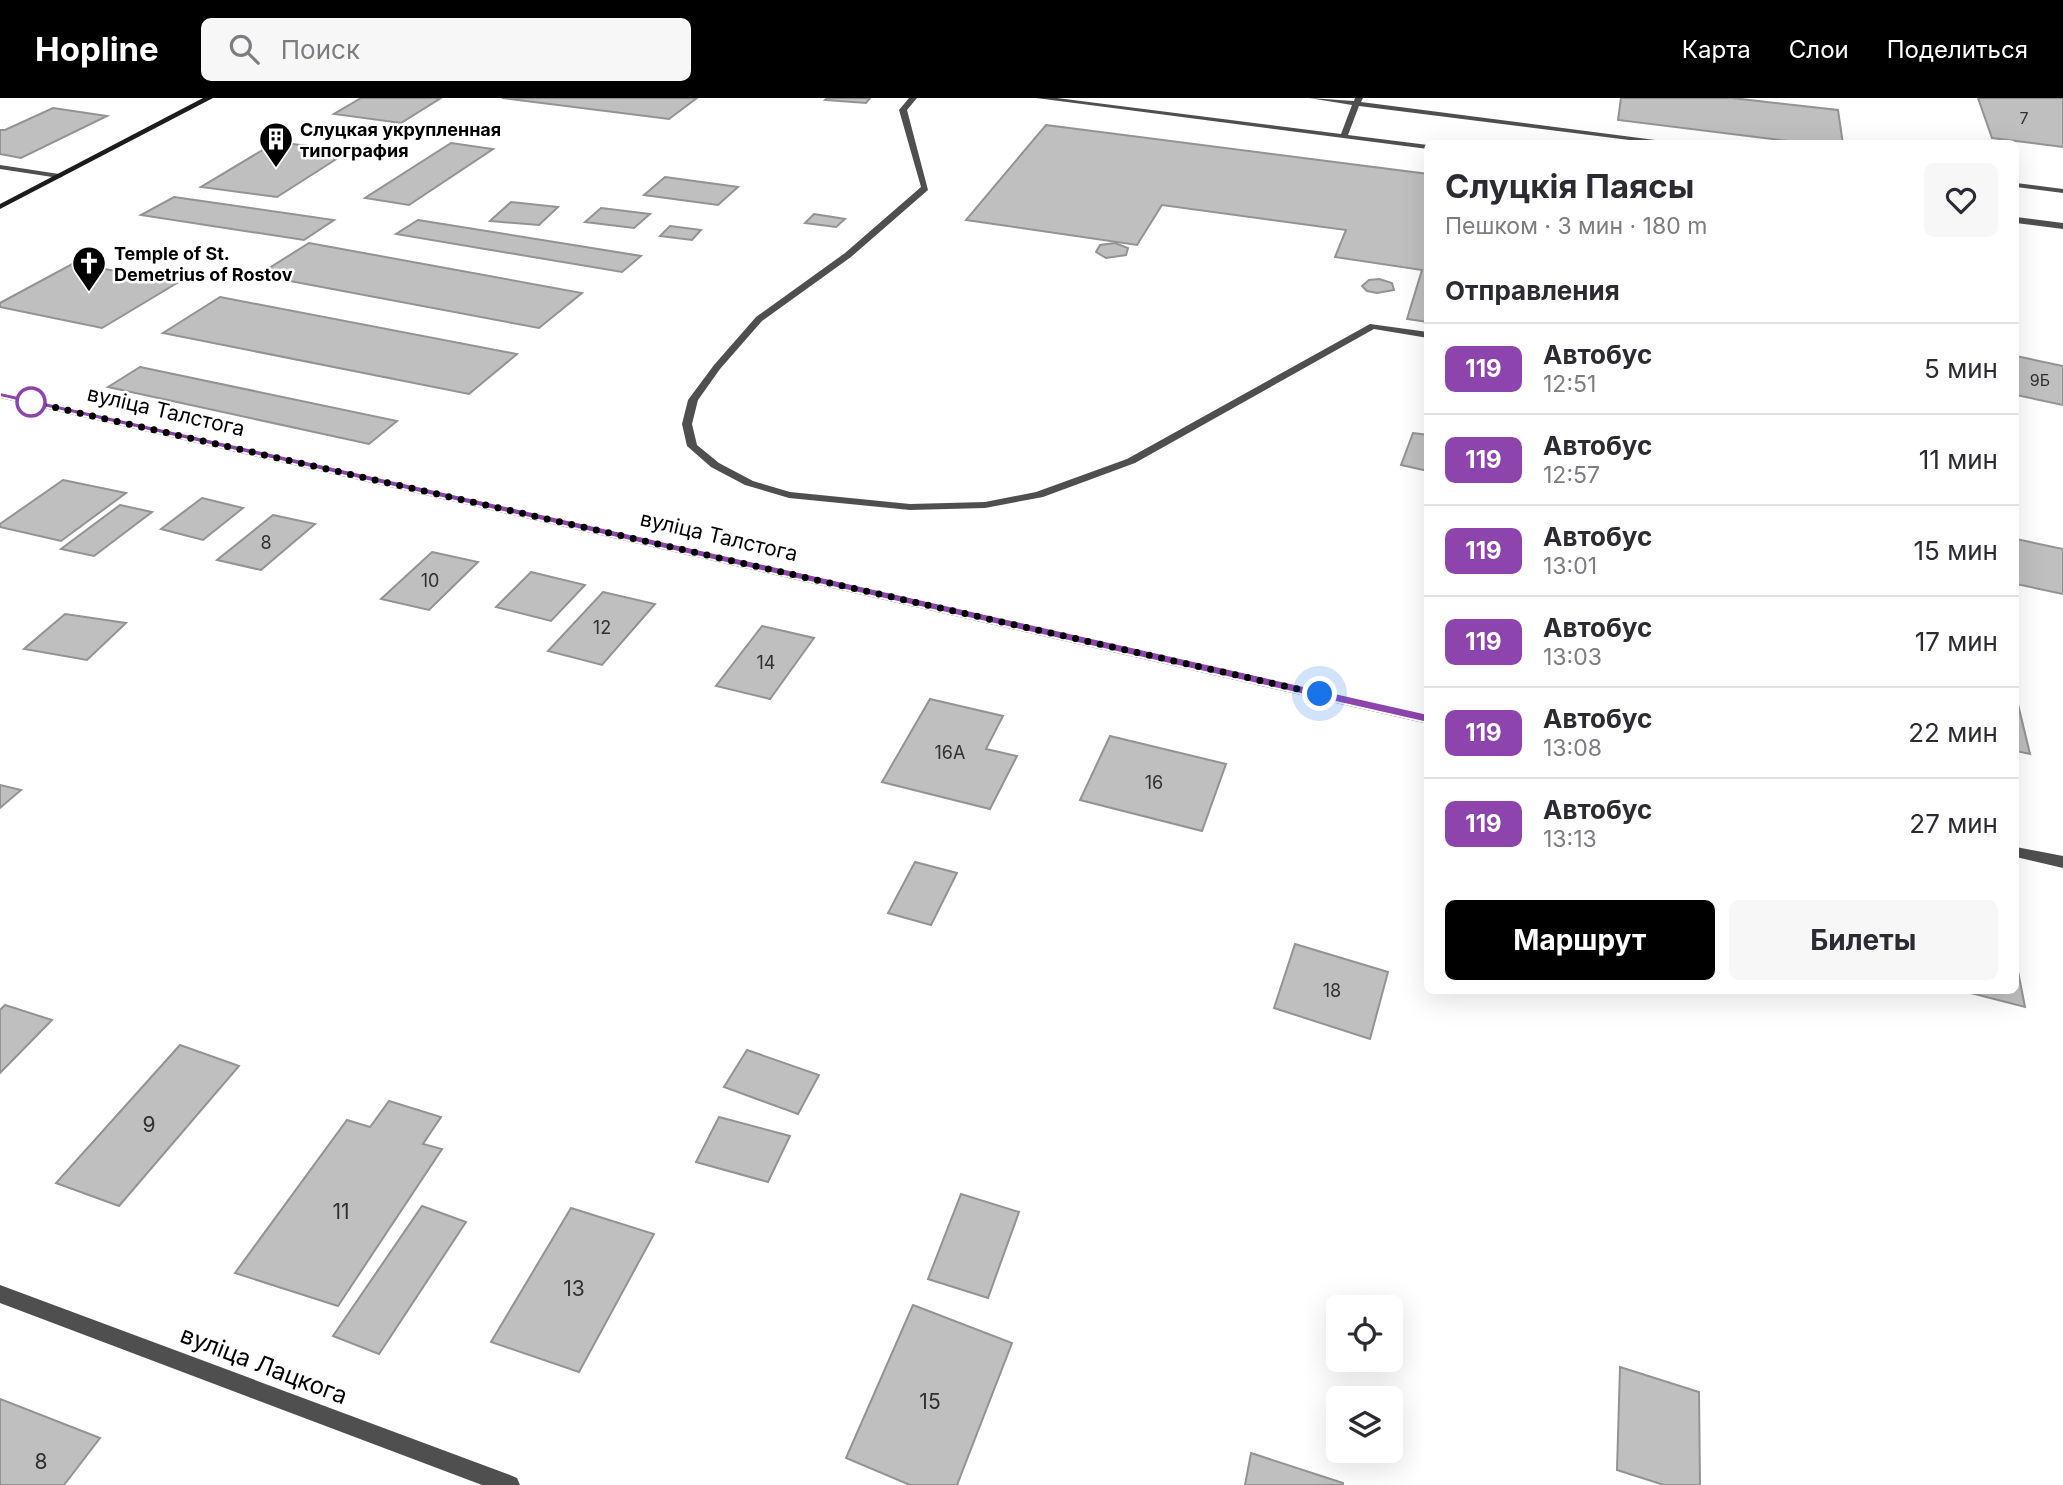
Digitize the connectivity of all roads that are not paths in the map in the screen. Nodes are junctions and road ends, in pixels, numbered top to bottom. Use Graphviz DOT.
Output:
graph roads {
  1 [pos="209,98"];
  2 [pos="913,98"];
  3 [pos="1040,98"];
  4 [pos="1313,98"];
  5 [pos="1357,100"];
  6 [pos="1343,137"];
  7 [pos="1654,140"];
  8 [pos="1424,147"];
  9 [pos="0,167"];
  10 [pos="59,176"];
  11 [pos="2019,185"];
  12 [pos="2063,191"];
  13 [pos="0,207"];
  14 [pos="2019,220"];
  15 [pos="2063,226"];
  16 [pos="1424,334"];
  17 [pos="0,395"];
  18 [pos="1424,718"];
  19 [pos="2019,853"];
  20 [pos="2063,862"];
  21 [pos="0,1294"];
  22 [pos="510,1485"];
  1 -- 10 [label="main road"];
  2 -- 16 [label="street"];
  3 -- 6 [label="street"];
  4 -- 5 [label="street"];
  5 -- 6 [label="street"];
  5 -- 7 [label="street"];
  6 -- 8 [label="street"];
  9 -- 10 [label="street"];
  10 -- 13 [label="main road"];
  11 -- 12 [label="street"];
  14 -- 15 [label="street"];
  17 -- 18 [label="street, вуліца Талстога"];
  19 -- 20 [label="street"];
  21 -- 22 [label="street, вуліца Лацкога"];
}
